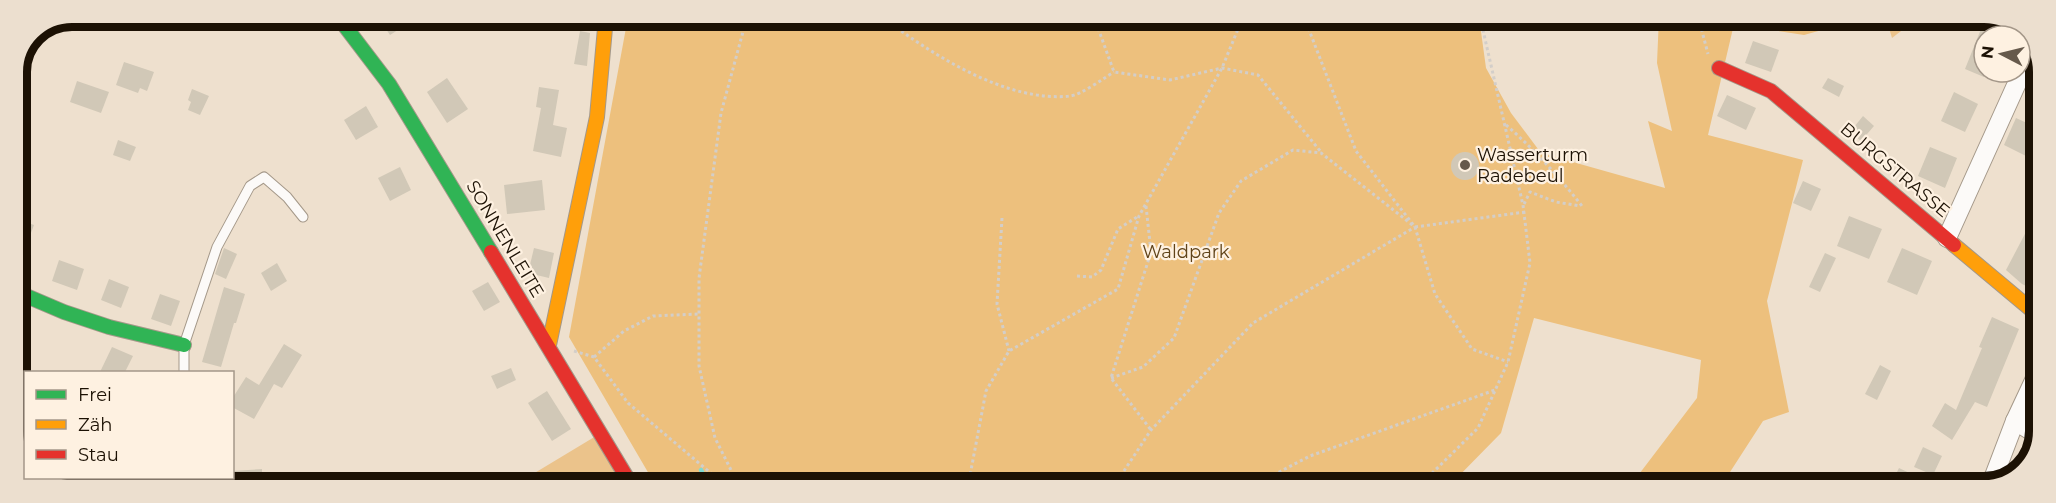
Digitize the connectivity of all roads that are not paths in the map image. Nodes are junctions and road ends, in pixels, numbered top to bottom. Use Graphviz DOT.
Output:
graph roads {
  1 [pos="346,27"];
  2 [pos="605,27"];
  3 [pos="1719,68"];
  4 [pos="2017,84"];
  5 [pos="303,217"];
  6 [pos="1947,238"];
  7 [pos="27,296"];
  8 [pos="2029,308"];
  9 [pos="184,345"];
  10 [pos="549,345"];
  11 [pos="184,371"];
  12 [pos="2029,391"];
  13 [pos="2015,421"];
  14 [pos="2029,430"];
  15 [pos="1994,475"];
  16 [pos="626,476"];
  1 -- 10 [label="street, SONNENLEITE"];
  2 -- 10 [label="street"];
  3 -- 6 [label="street, BURGSTRASSE"];
  4 -- 6 [label="street"];
  5 -- 9 [label="lane"];
  6 -- 8 [label="street, BURGSTRASSE"];
  7 -- 9 [label="street"];
  9 -- 11 [label="lane"];
  10 -- 16 [label="street, SONNENLEITE"];
  12 -- 13 [label="street"];
  13 -- 14 [label="street"];
  13 -- 15 [label="street"];
}
